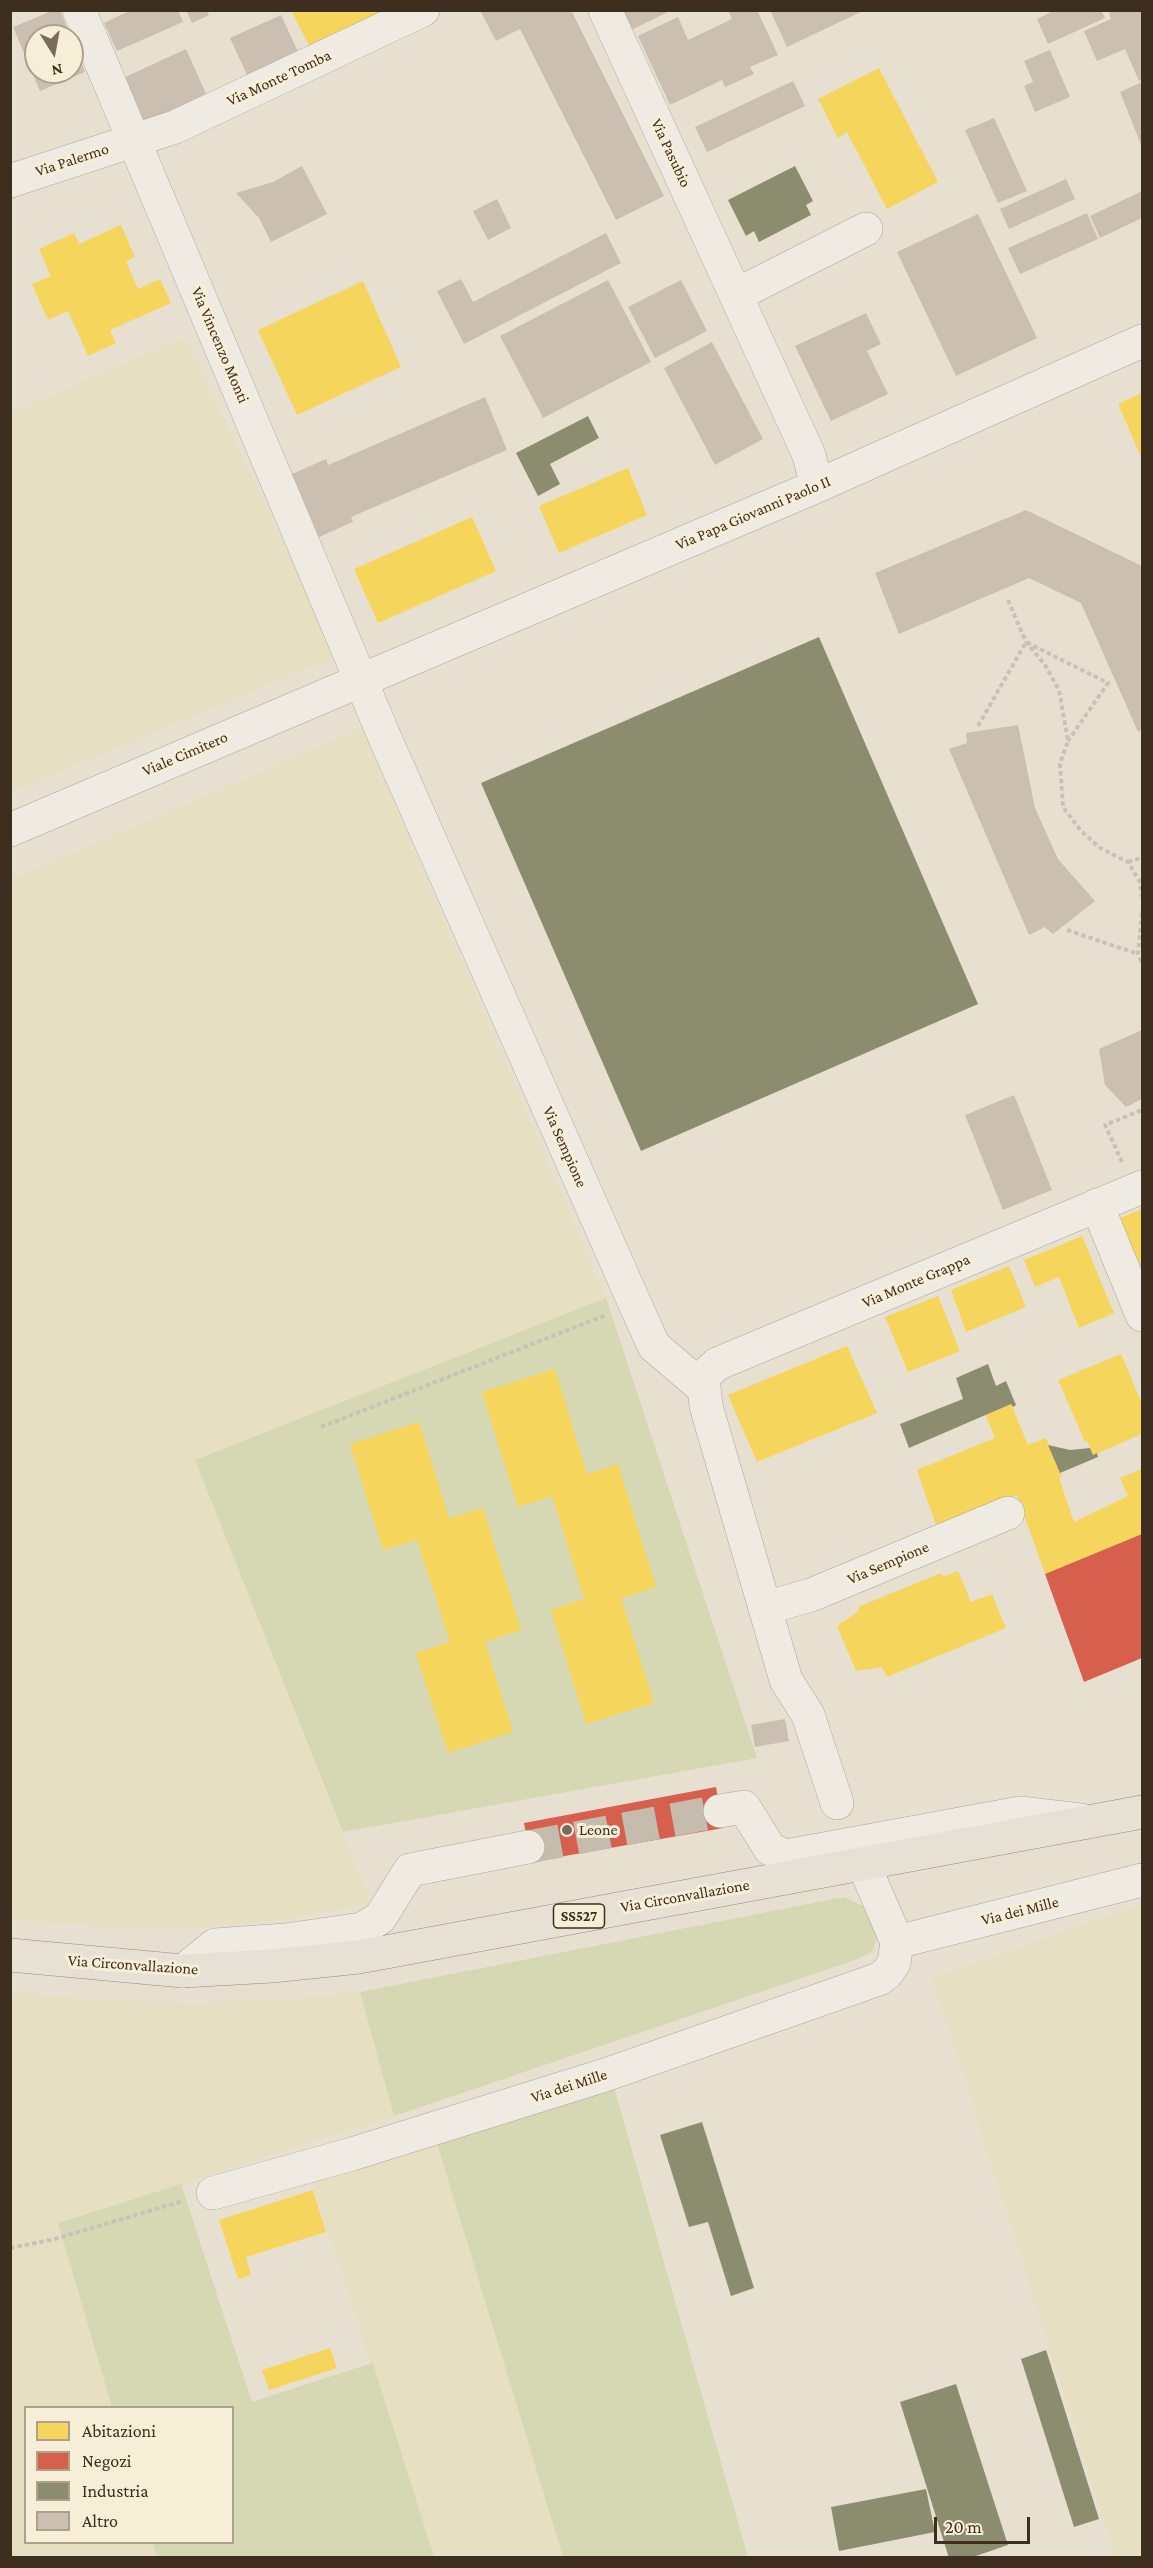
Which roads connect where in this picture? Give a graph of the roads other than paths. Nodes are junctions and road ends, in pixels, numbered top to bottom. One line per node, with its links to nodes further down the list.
1 (79, 10): 4 (street, Via Vincenzo Monti)
2 (423, 10): 4 (street, Via Monte Tomba)
3 (605, 10): 7 (street, Via Pasubio)
4 (134, 141): 5 (street, Via Palermo); 10 (street, Via Vincenzo Monti)
5 (10, 181)
6 (866, 229): 7 (street)
7 (736, 295): 9 (street, Via Pasubio)
8 (1143, 341): 9 (street, Via Papa Giovanni Paolo II)
9 (817, 486): 10 (street, Via Papa Giovanni Paolo II)
10 (360, 679): 11 (street, Viale Cimitero); 15 (street, Via Sempione)
11 (10, 830)
12 (1139, 1188): 13 (street, Via Monte Grappa)
13 (1097, 1205): 14 (street); 15 (street, Via Monte Grappa)
14 (1143, 1315)
15 (702, 1387): 17 (street)
16 (1008, 1513): 17 (street, Via Sempione)
17 (765, 1608): 18 (street)
18 (837, 1803)
19 (720, 1811): 21 (street)
20 (1143, 1812): 21 (main road, Via Circonvallazione / SS527)
21 (1093, 1822): 23 (main road, Via Circonvallazione / SS527)
22 (528, 1847): 27 (street)
23 (863, 1863): 25 (street); 27 (main road, Via Circonvallazione / SS527)
24 (1143, 1880): 25 (street, Via dei Mille)
25 (897, 1942): 28 (street, Via dei Mille)
26 (10, 1955): 27 (main road, Via Circonvallazione / SS527)
27 (183, 1971)
28 (213, 2193)

